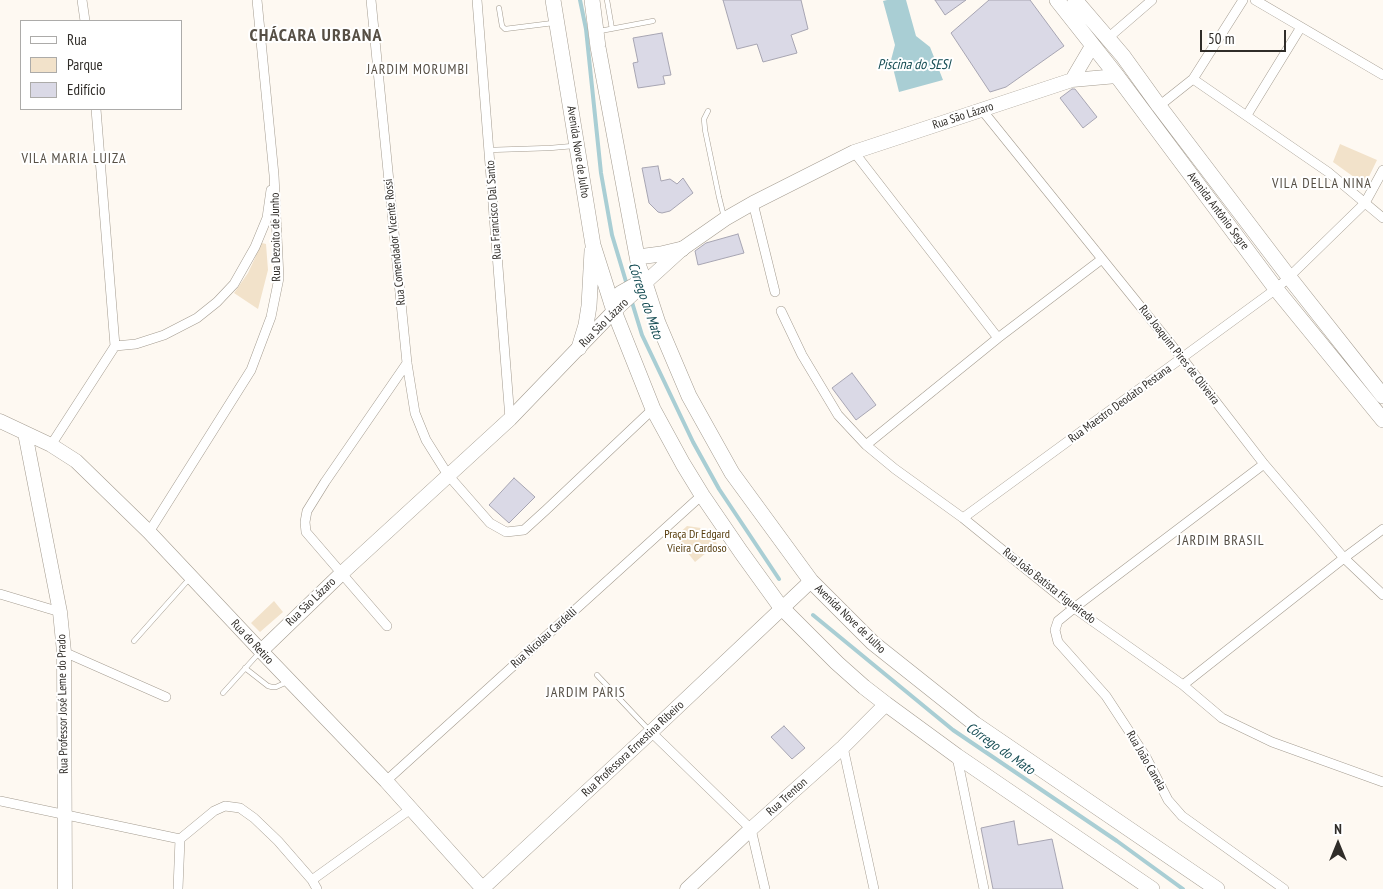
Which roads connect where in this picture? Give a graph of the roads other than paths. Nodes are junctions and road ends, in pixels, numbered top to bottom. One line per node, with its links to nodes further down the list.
1 (82, 0): 14 (street)
2 (257, 0): 36 (street, Rua Dezoito de Junho)
3 (371, 0): 55 (street, Rua Comendador Vicente Rossi)
4 (477, 0): 33 (street, Rua Francisco Dal Santo)
5 (553, 0): 16 (main road, Avenida Nove de Julho)
6 (592, 0): 19 (main road, Avenida Nove de Julho)
7 (607, 0): 18 (lane)
8 (1057, 0): 21 (main road, Avenida Antônio Segre)
9 (1075, 0): 20 (main road, Avenida Antônio Segre)
10 (1152, 0): 20 (street)
11 (1243, 0): 25 (street)
12 (1255, 0): 17 (street)
13 (499, 8): 16 (lane)
14 (85, 20)
15 (653, 21): 18 (lane)
16 (557, 22): 32 (main road, Avenida Nove de Julho)
17 (1301, 27): 23 (street); 31 (street)
18 (612, 29): 19 (lane)
19 (596, 32): 43 (main road, Avenida Nove de Julho)
20 (1108, 38): 22 (main road, Avenida Antônio Segre)
21 (1092, 46): 22 (main road); 24 (main road, Avenida Antônio Segre); 26 (main road)
22 (1123, 56): 27 (main road, Avenida Antônio Segre)
23 (1383, 75)
24 (1117, 76): 26 (main road, Rua São Lázaro); 47 (main road, Avenida Antônio Segre)
25 (1193, 79): 27 (street); 31 (street)
26 (1072, 80): 29 (main road, Rua São Lázaro)
27 (1159, 106): 45 (main road, Avenida Antônio Segre)
28 (96, 110): 52 (street)
29 (982, 110): 34 (main road, Rua São Lázaro); 44 (street, Rua Joaquim Pires de Oliveira)
30 (708, 111): 40 (lane)
31 (1247, 115): 37 (street)
32 (577, 146): 33 (lane); 41 (main road, Avenida Nove de Julho)
33 (489, 150): 58 (street, Rua Francisco Dal Santo)
34 (854, 152): 38 (main road, Rua São Lázaro); 51 (street)
35 (1383, 170): 37 (street, Rua Maestro Deodato Pestana)
36 (274, 175): 52 (street); 69 (street, Rua Dezoito de Junho)
37 (1365, 202): 39 (street); 45 (street, Rua Maestro Deodato Pestana)
38 (753, 203): 40 (main road, Rua São Lázaro); 48 (street)
39 (1383, 218)
40 (725, 219): 42 (main road, Rua São Lázaro)
41 (593, 245): 49 (main road, Avenida Nove de Julho); 53 (main road)
42 (682, 249): 43 (main road); 46 (main road, Rua São Lázaro)
43 (638, 257): 46 (main road, Avenida Nove de Julho)
44 (1102, 259): 51 (street); 54 (street, Rua Joaquim Pires de Oliveira)
45 (1289, 277): 47 (street, Rua Maestro Deodato Pestana); 56 (main road, Avenida Antônio Segre)
46 (640, 285): 49 (main road); 73 (main road, Avenida Nove de Julho)
47 (1276, 289): 54 (street, Rua Maestro Deodato Pestana); 59 (main road, Avenida Antônio Segre)
48 (774, 292)
49 (617, 303): 53 (main road, Rua São Lázaro); 57 (main road, Avenida Nove de Julho)
50 (781, 312): 63 (street, Rua João Batista Figueiredo)
51 (998, 338): 63 (street)
52 (115, 346): 62 (street)
53 (579, 348): 58 (main road, Rua São Lázaro)
54 (1182, 358): 64 (street, Rua Joaquim Pires de Oliveira); 67 (street, Rua Maestro Deodato Pestana)
55 (407, 363): 65 (street, Rua Comendador Vicente Rossi); 71 (street)
56 (1382, 390)
57 (653, 409): 65 (street, Rua Comendador Vicente Rossi); 66 (main road, Avenida Nove de Julho)
58 (510, 419): 65 (main road, Rua São Lázaro)
59 (1383, 420)
60 (0, 421): 61 (main road, Rua do Retiro)
61 (25, 433): 62 (main road, Rua do Retiro); 78 (main road, Rua Professor José Leme do Prado)
62 (51, 445): 69 (main road, Rua do Retiro)
63 (866, 445): 67 (street, Rua João Batista Figueiredo)
64 (1264, 464): 70 (street, Rua Joaquim Pires de Oliveira); 77 (street)
65 (448, 475): 71 (main road, Rua São Lázaro)
66 (702, 495): 76 (main road, Avenida Nove de Julho); 93 (street, Rua Nicolau Cardelli)
67 (963, 518): 77 (street, Rua João Batista Figueiredo)
68 (1383, 529): 70 (street)
69 (149, 532): 72 (main road, Rua do Retiro)
70 (1344, 558): 75 (street, Rua Joaquim Pires de Oliveira); 86 (street)
71 (342, 573): 79 (street); 81 (main road, Rua São Lázaro)
72 (191, 577): 80 (lane); 81 (main road, Rua do Retiro)
73 (807, 586): 76 (main road, Rua Professora Ernestina Ribeiro); 110 (main road, Avenida Nove de Julho)
74 (0, 594): 78 (street)
75 (1383, 595)
76 (785, 606): 89 (main road, Avenida Nove de Julho); 90 (main road, Rua Professora Ernestina Ribeiro)
77 (1074, 608): 86 (street, Rua João Batista Figueiredo); 111 (street, Rua João Canela)
78 (60, 612): 82 (main road, Rua Professor José Leme do Prado)
79 (387, 626)
80 (134, 641)
81 (261, 651): 83 (lane); 85 (main road, Rua do Retiro)
82 (64, 652): 88 (street); 97 (main road, Rua Professor José Leme do Prado)
83 (245, 668): 85 (lane); 87 (lane)
84 (597, 675): 90 (lane)
85 (290, 681): 93 (main road, Rua do Retiro)
86 (1184, 685): 94 (street, Rua João Batista Figueiredo)
87 (223, 693)
88 (166, 697)
89 (886, 704): 91 (main road, Rua Trenton); 92 (main road, Avenida Nove de Julho)
90 (651, 732): 98 (street); 104 (main road, Rua Professora Ernestina Ribeiro)
91 (843, 746): 98 (main road, Rua Trenton); 107 (street)
92 (957, 756): 108 (street); 109 (main road, Avenida Nove de Julho)
93 (386, 781): 96 (main road, Rua do Retiro)
94 (1383, 782)
95 (0, 801): 97 (street)
96 (412, 808): 100 (street); 104 (main road, Rua do Retiro)
97 (65, 814): 99 (street); 101 (main road, Rua Professor José Leme do Prado)
98 (751, 829): 105 (main road, Rua Trenton); 106 (street)
99 (180, 839): 100 (street); 102 (street)
100 (312, 880): 103 (street)
101 (65, 889)
102 (178, 889)
103 (317, 889)
104 (483, 889)
105 (687, 889)
106 (765, 889)
107 (874, 889)
108 (984, 889)
109 (1152, 889)
110 (1218, 889)
111 (1284, 889)

